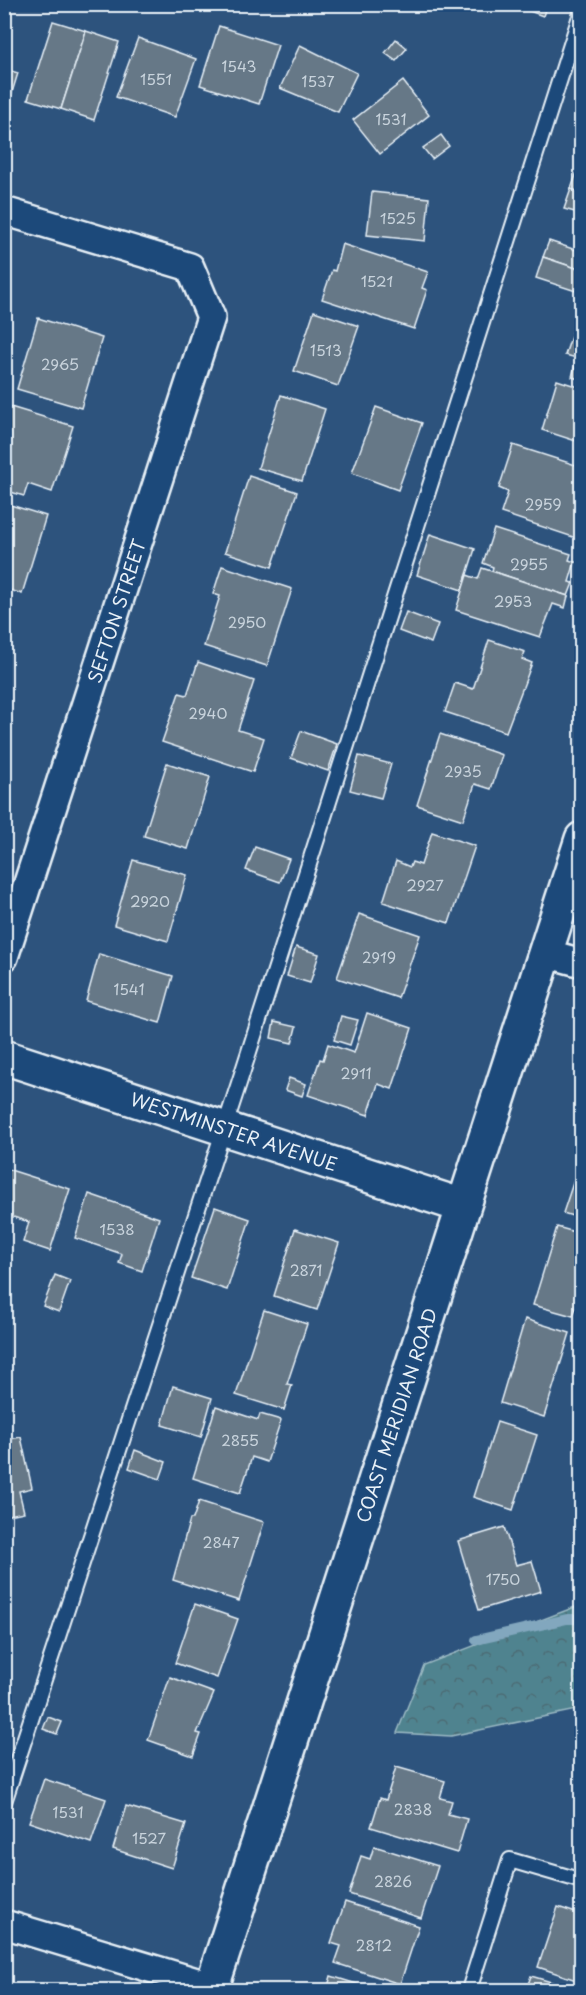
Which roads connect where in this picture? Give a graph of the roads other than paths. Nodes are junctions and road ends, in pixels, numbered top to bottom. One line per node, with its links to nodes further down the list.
1 (582, 10): 8 (lane)
2 (4, 211): 5 (street, SEFTON STREET)
3 (582, 839): 4 (main road, COAST MERIDIAN ROAD)
4 (545, 953): 6 (street); 9 (main road, COAST MERIDIAN ROAD)
5 (4, 957)
6 (582, 963)
7 (4, 1057): 8 (main road, WESTMINSTER AVENUE)
8 (223, 1129): 9 (main road, WESTMINSTER AVENUE); 10 (lane)
9 (463, 1206): 13 (main road, COAST MERIDIAN ROAD)
10 (4, 1802)
11 (582, 1881): 14 (lane)
12 (4, 1924): 13 (street)
13 (212, 1989)
14 (469, 1990)

